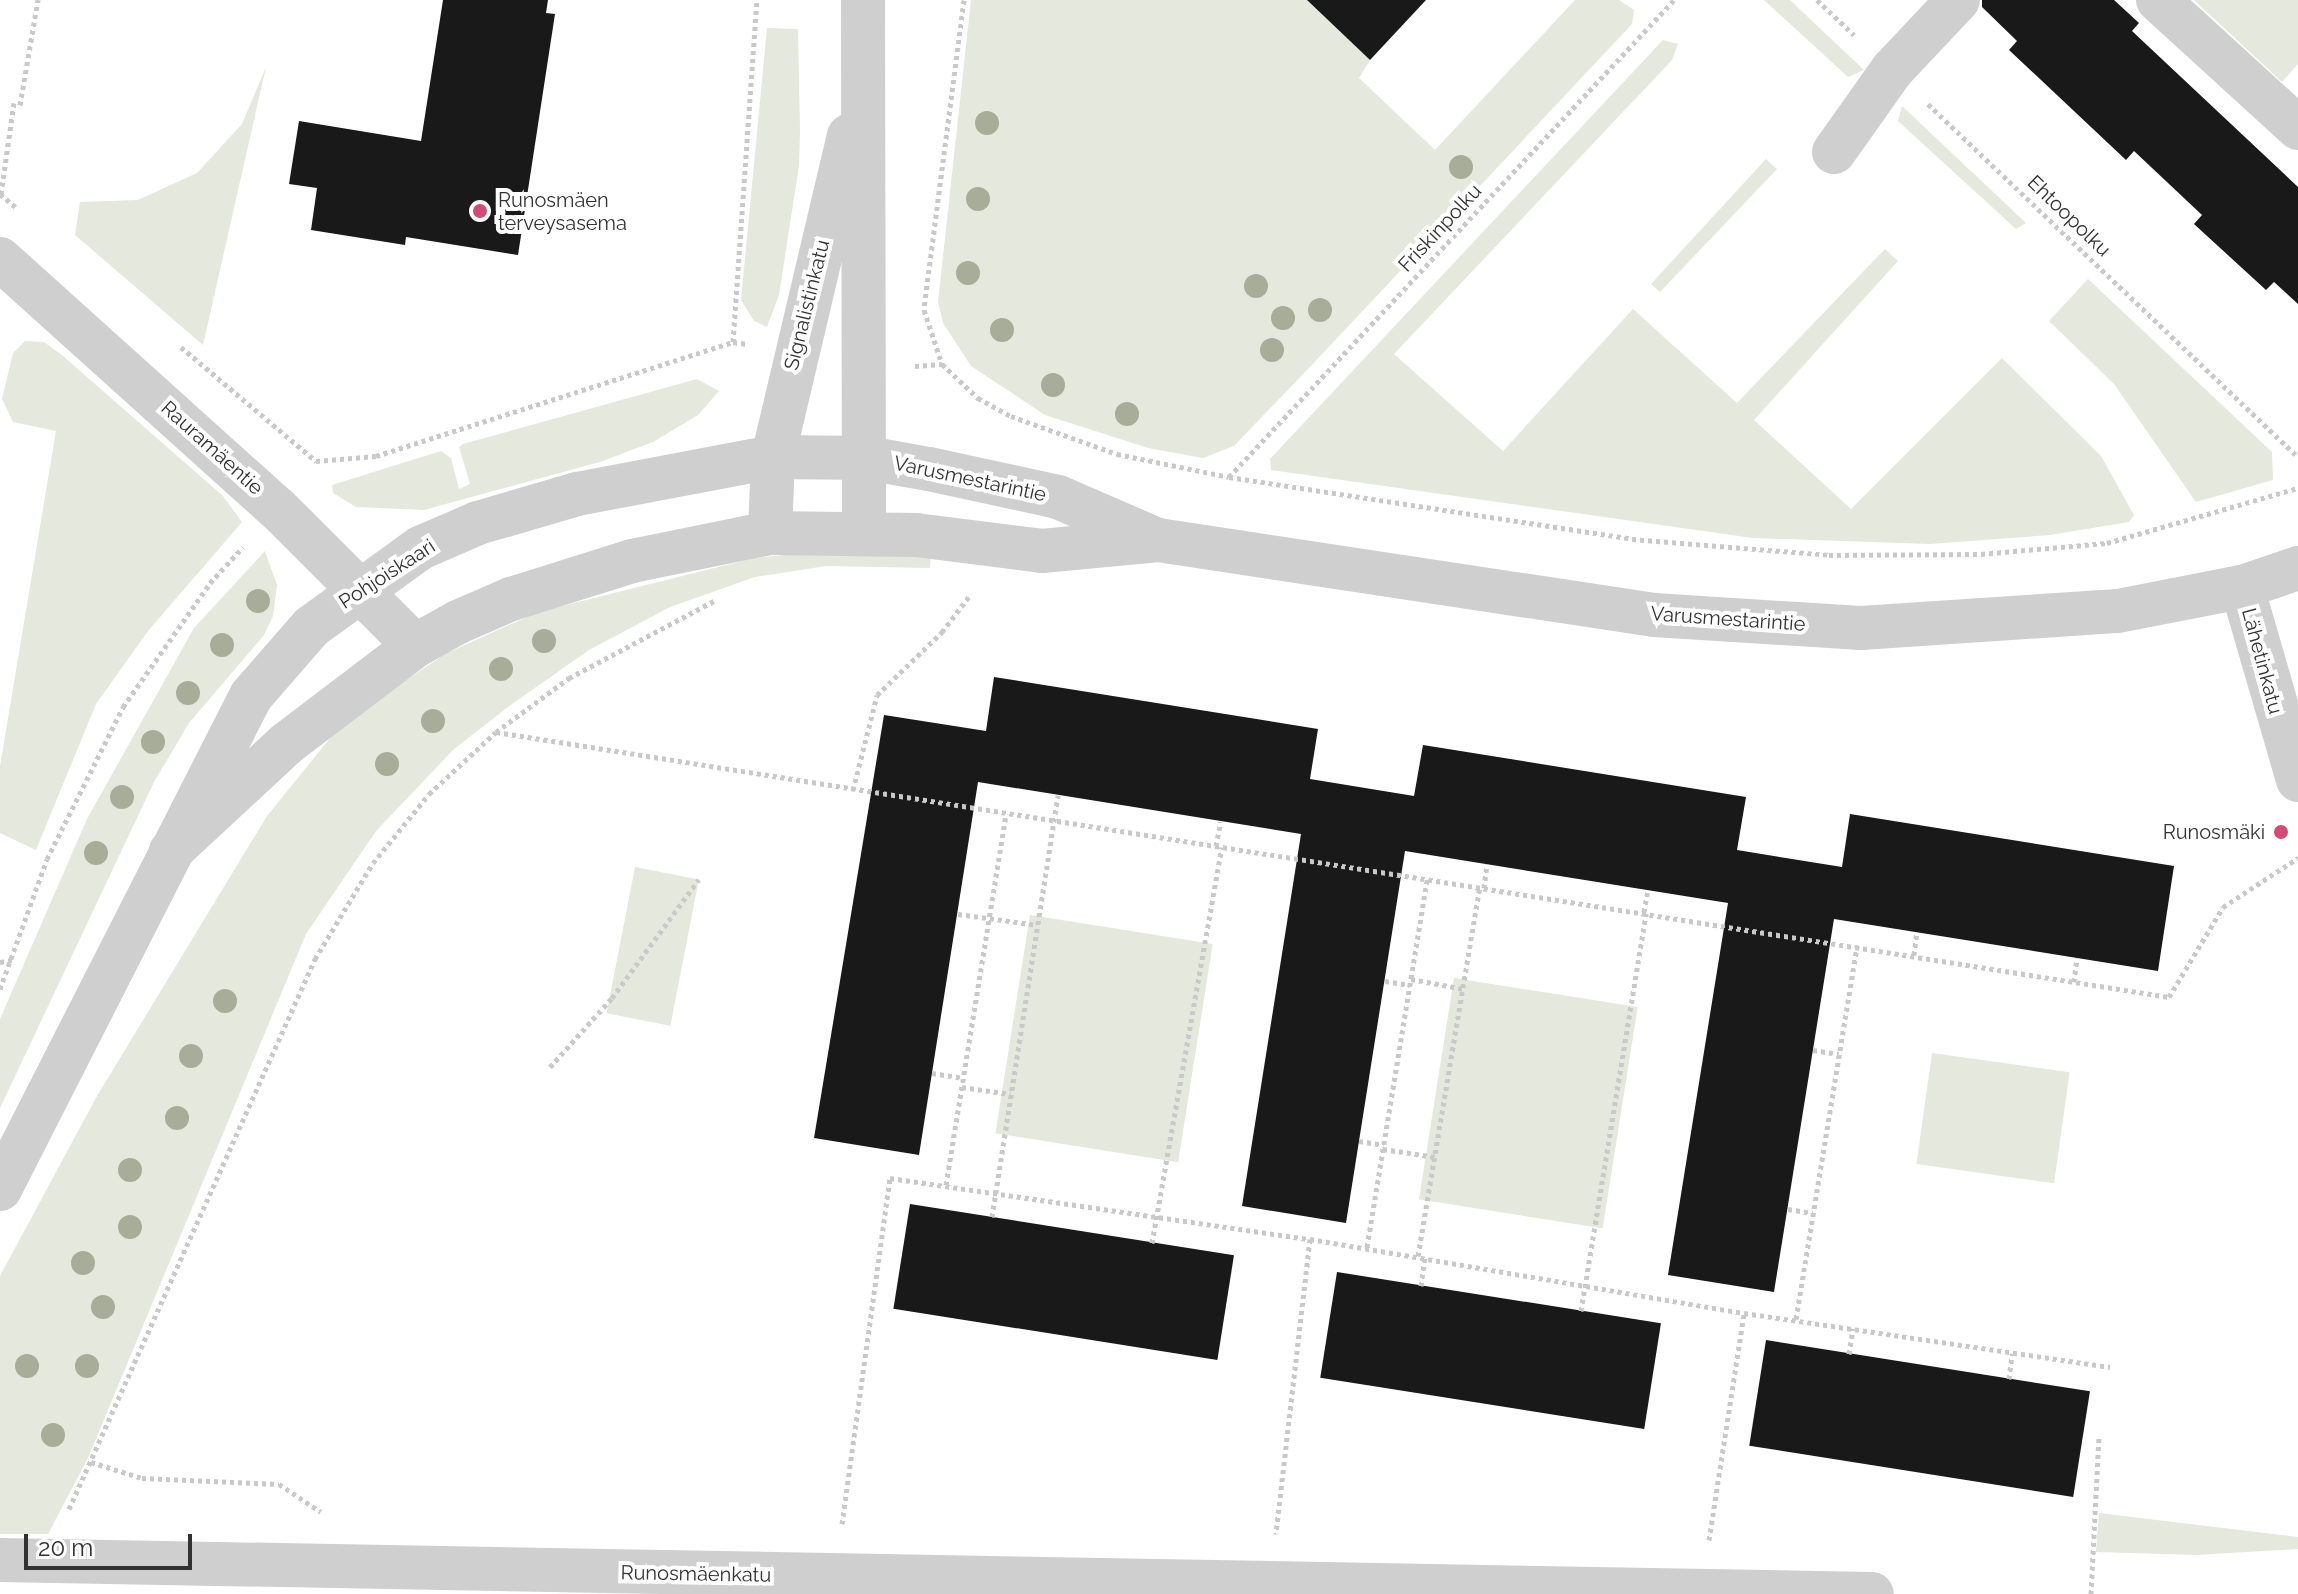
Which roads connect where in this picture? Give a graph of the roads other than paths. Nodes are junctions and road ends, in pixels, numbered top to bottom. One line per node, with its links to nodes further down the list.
1 (863, 0): 4 (street, Signalistinkatu)
2 (1958, 0): 6 (street)
3 (2158, 0): 5 (street)
4 (863, 80): 8 (street, Signalistinkatu); 9 (street, Signalistinkatu)
5 (2298, 128)
6 (1834, 152)
7 (0, 259): 15 (street, Rauramäentie)
8 (773, 457): 9 (street, Varusmestarintie); 11 (street, Signalistinkatu); 15 (street, Pohjoiskaari)
9 (867, 458): 10 (street, Signalistinkatu); 12 (street, Varusmestarintie)
10 (864, 532): 11 (street, Varusmestarintie); 12 (street, Varusmestarintie)
11 (770, 533): 16 (street, Pohjoiskaari)
12 (1158, 540): 14 (street, Varusmestarintie)
13 (2298, 568): 14 (street, Varusmestarintie)
14 (2242, 587): 17 (street, Lähetinkatu)
15 (358, 588): 16 (street, Rauramäentie); 18 (street, Pohjoiskaari)
16 (415, 646): 18 (street, Pohjoiskaari)
17 (2298, 780)
18 (171, 851): 19 (street, Pohjoiskaari)
19 (0, 1189)
20 (0, 1560): 21 (street, Runosmäenkatu)
21 (1872, 1594)

